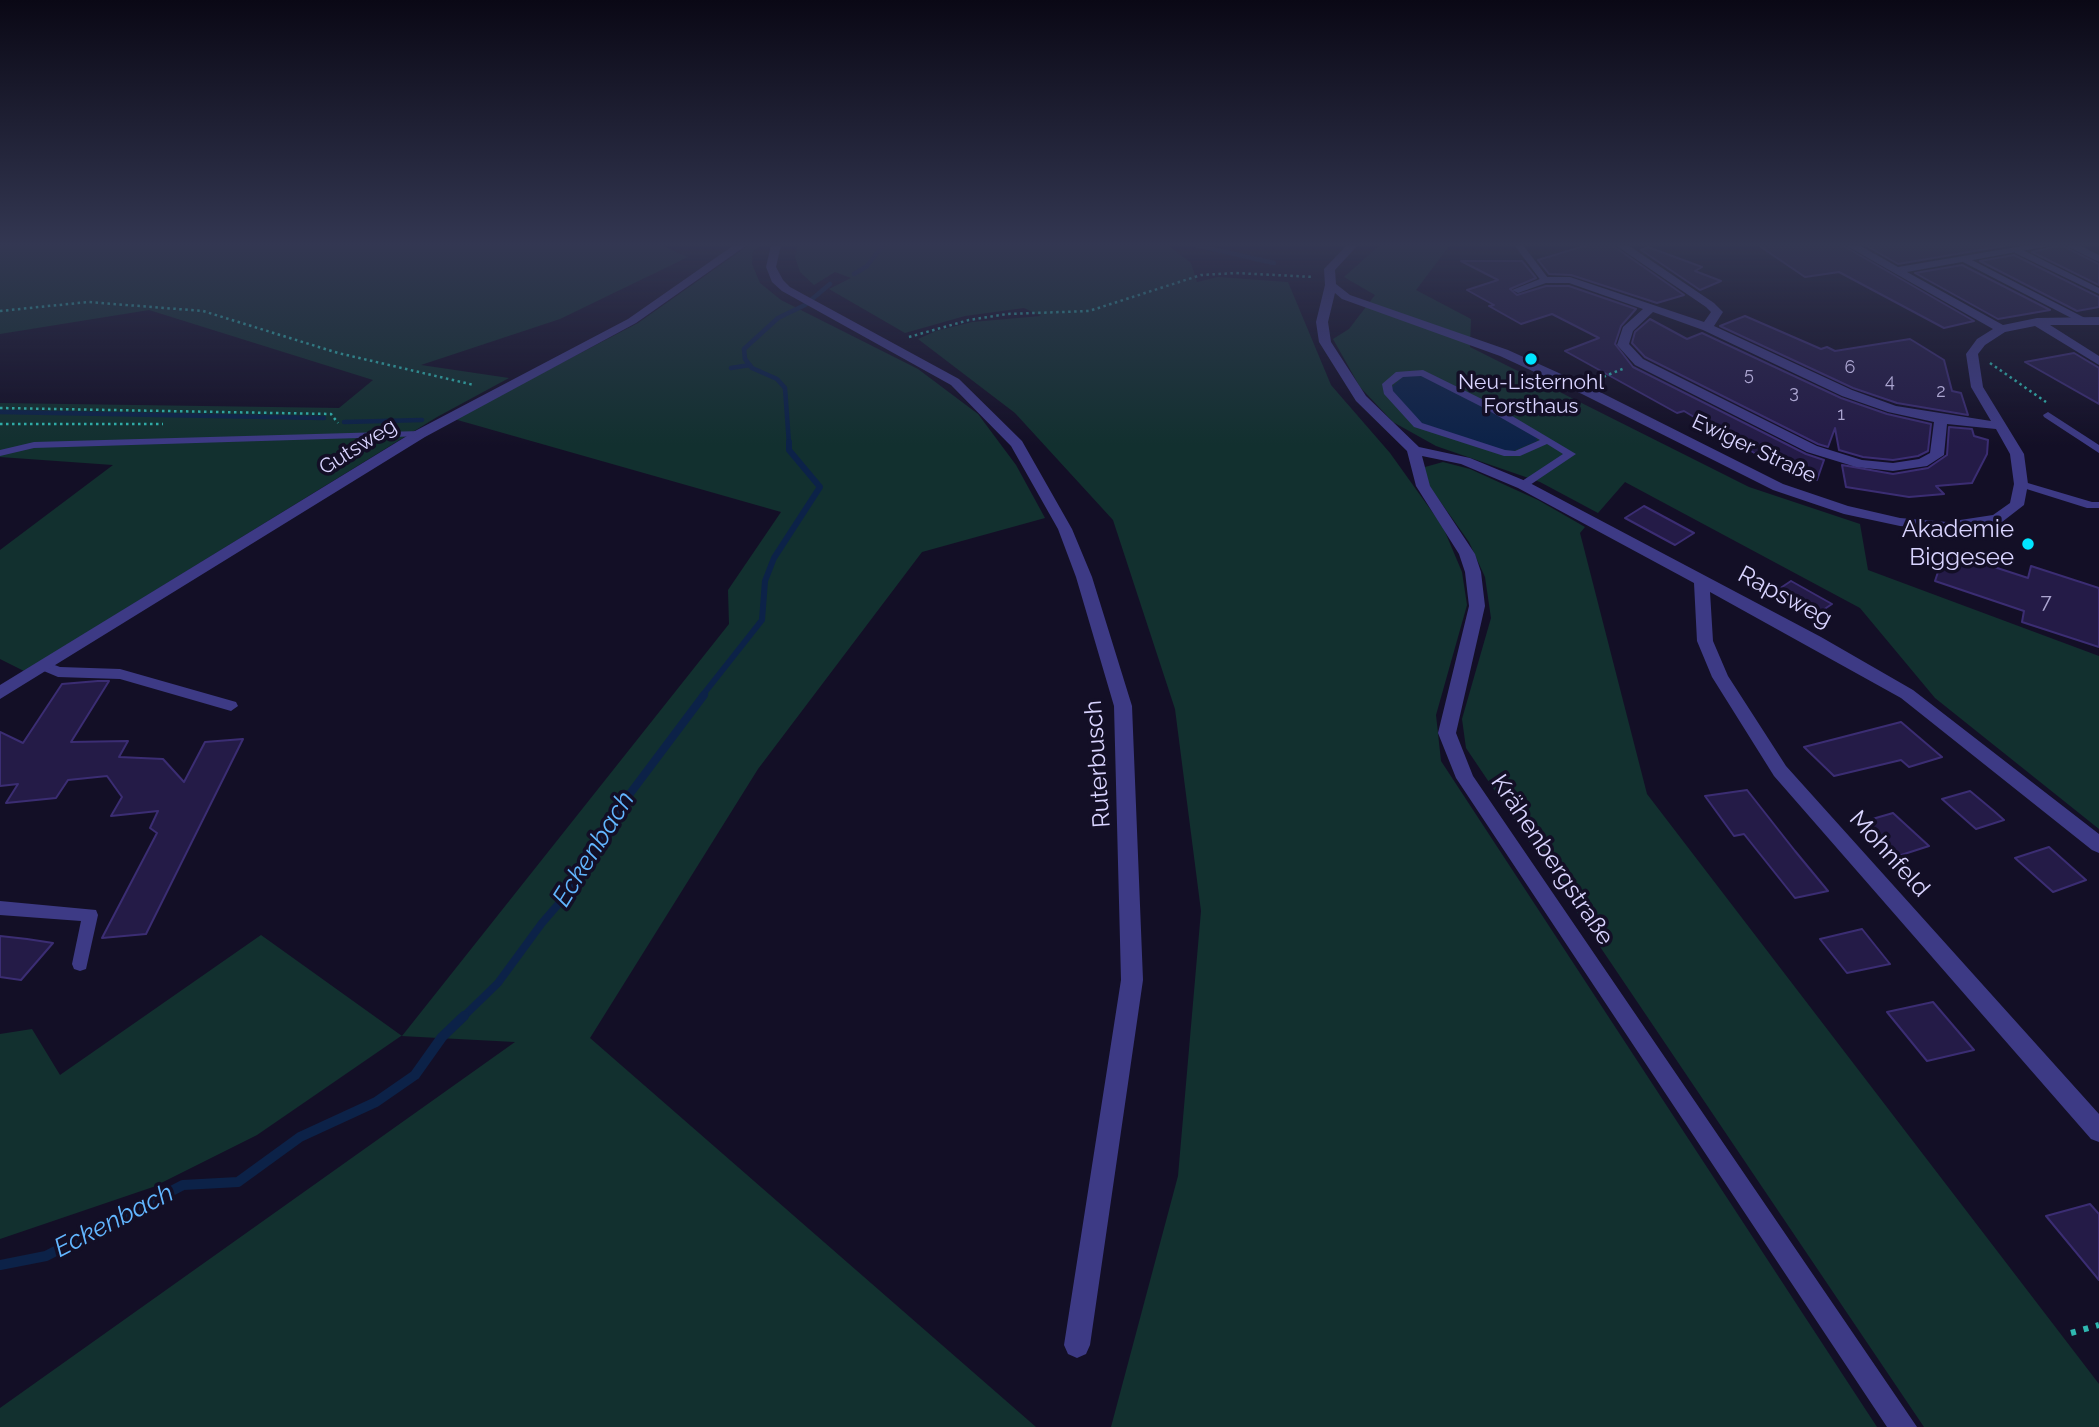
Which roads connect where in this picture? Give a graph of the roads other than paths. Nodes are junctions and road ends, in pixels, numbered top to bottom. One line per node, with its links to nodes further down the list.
1 (646, 312): 19 (street, Gutsweg)
2 (828, 312): 35 (street, Ruterbusch)
3 (1325, 312): 21 (street)
4 (1387, 312): 24 (street, Ewiger Straße)
5 (1648, 312): 17 (street)
6 (1655, 312): 13 (street)
7 (1717, 312): 13 (street)
8 (1969, 312): 14 (street)
9 (2066, 312): 10 (lane)
10 (2082, 320): 11 (street); 12 (street)
11 (2099, 321)
12 (2037, 322): 14 (street); 15 (street)
13 (1707, 327): 17 (street)
14 (2001, 329): 18 (street)
15 (2099, 361)
16 (2052, 411): 22 (lane)
17 (1941, 419): 18 (street)
18 (2002, 426): 24 (street)
19 (420, 433): 23 (lane); 28 (street, Gutsweg)
20 (1548, 440): 20 (lane); 25 (lane)
21 (1414, 450): 25 (street, Rapsweg); 36 (street, Krähenbergstraße)
22 (2099, 450)
23 (0, 453)
24 (2021, 484): 26 (lane)
25 (1523, 485): 27 (street, Rapsweg)
26 (2099, 505)
27 (1702, 580): 31 (street, Rapsweg); 34 (street, Mohnfeld)
28 (44, 666): 29 (street, Gutsweg); 30 (lane)
29 (0, 693)
30 (231, 706)
31 (2099, 845)
32 (0, 908): 33 (lane)
33 (80, 964)
34 (2099, 1131)
35 (1077, 1345)
36 (1903, 1427)

